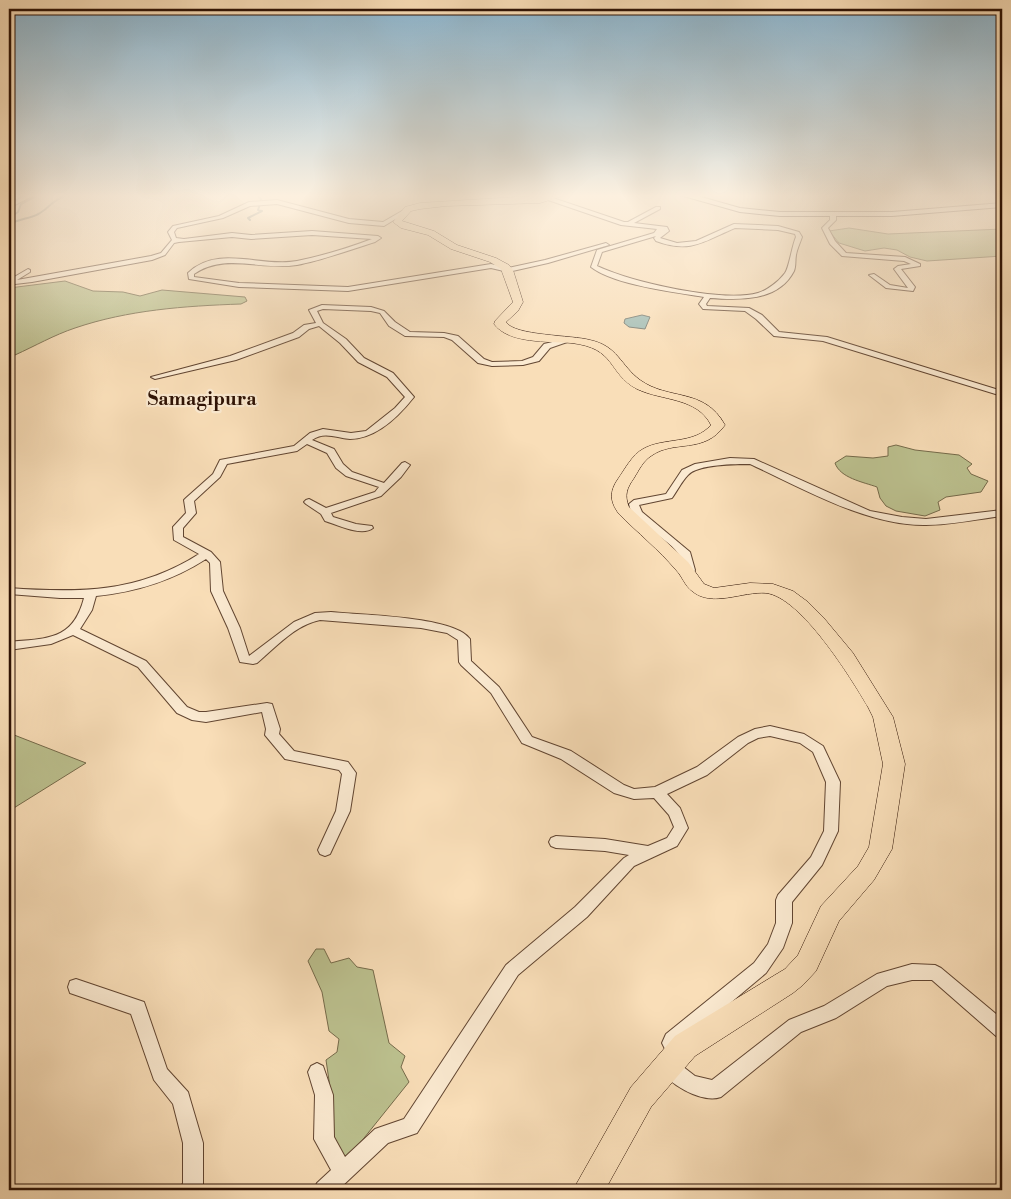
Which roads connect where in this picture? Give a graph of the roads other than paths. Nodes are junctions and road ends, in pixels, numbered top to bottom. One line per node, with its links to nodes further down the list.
1 (165, 251): 9 (street)
2 (338, 251): 8 (street)
3 (466, 251): 8 (main road)
4 (584, 251): 8 (street)
5 (599, 251): 11 (street)
6 (794, 251): 11 (street)
7 (840, 251): 10 (street)
8 (508, 270): 13 (main road)
9 (28, 271)
10 (872, 275)
11 (708, 296): 15 (street)
12 (320, 324): 13 (street); 14 (street); 16 (street)
13 (569, 340): 24 (main road)
14 (155, 377)
15 (1002, 394)
16 (307, 441): 18 (street); 23 (street)
17 (405, 465): 18 (street)
18 (385, 486): 20 (street)
19 (309, 502): 20 (street)
20 (325, 512): 22 (street)
21 (1002, 513): 24 (street)
22 (368, 528)
23 (207, 554): 26 (street); 29 (street)
24 (688, 576): 35 (main road)
25 (9, 591): 26 (street)
26 (91, 593): 27 (street)
27 (74, 631): 28 (street); 31 (street)
28 (9, 646)
29 (657, 792): 32 (street); 35 (street)
30 (556, 842): 32 (street)
31 (325, 850)
32 (646, 852): 37 (street)
33 (76, 987): 38 (street)
34 (1002, 1030): 35 (street)
35 (667, 1066): 40 (main road)
36 (317, 1072): 37 (street)
37 (344, 1172): 39 (street)
38 (190, 1190)
39 (324, 1190)
40 (588, 1190)

